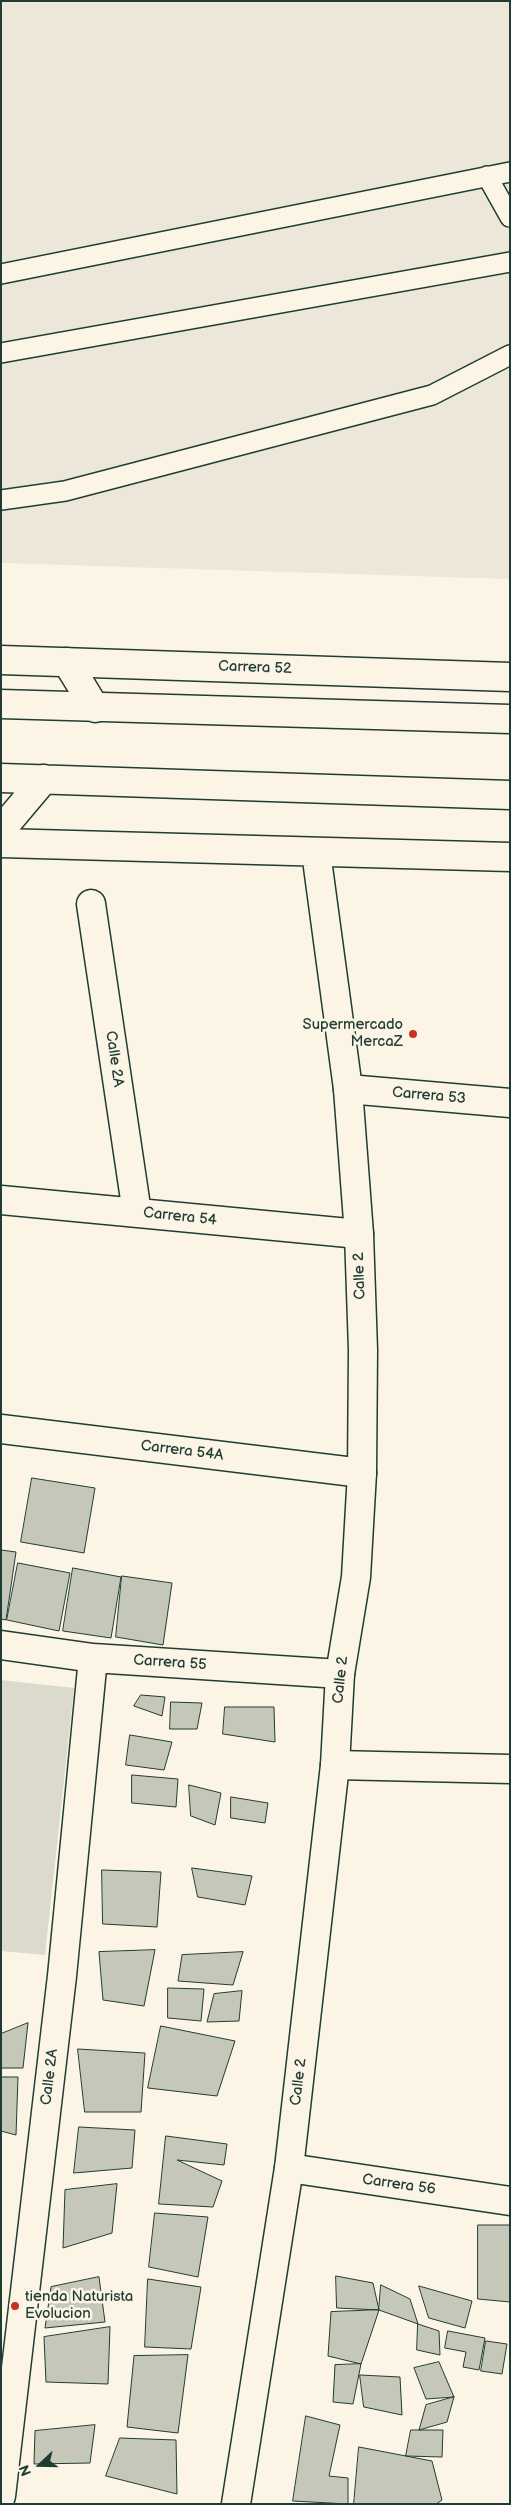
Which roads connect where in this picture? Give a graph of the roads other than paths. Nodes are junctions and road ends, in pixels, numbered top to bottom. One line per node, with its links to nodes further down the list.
1 (510, 172): 2 (lane)
2 (487, 176): 3 (lane); 5 (lane)
3 (510, 217)
4 (510, 262): 6 (lane)
5 (1, 274)
6 (1, 353)
7 (510, 355): 8 (lane)
8 (1, 500)
9 (1, 660): 10 (street, Carrera 52)
10 (67, 662): 11 (street, Carrera 52); 13 (street)
11 (510, 677)
12 (1, 704): 13 (street)
13 (95, 708): 14 (street)
14 (510, 719)
15 (1, 778): 16 (street)
16 (44, 779): 17 (street); 18 (street)
17 (510, 795)
18 (1, 830)
19 (1, 843): 20 (street)
20 (318, 852): 21 (street); 23 (street, Calle 2)
21 (510, 856)
22 (91, 904): 26 (street, Calle 2A)
23 (348, 1089): 24 (street, Carrera 53); 27 (street, Calle 2)
24 (510, 1103)
25 (1, 1200): 26 (street, Carrera 54)
26 (137, 1213): 27 (street, Carrera 54)
27 (359, 1234): 29 (street, Calle 2)
28 (1, 1429): 29 (street, Carrera 54A)
29 (362, 1473): 32 (street, Calle 2)
30 (1, 1645): 31 (street, Carrera 55)
31 (93, 1658): 32 (street, Carrera 55); 37 (street, Calle 2A)
32 (340, 1674): 33 (street, Calle 2)
33 (335, 1765): 34 (street); 35 (street, Calle 2)
34 (510, 1769)
35 (289, 2168): 36 (street, Carrera 56); 38 (street, Calle 2)
36 (510, 2201)
37 (1, 2496)
38 (236, 2504)

